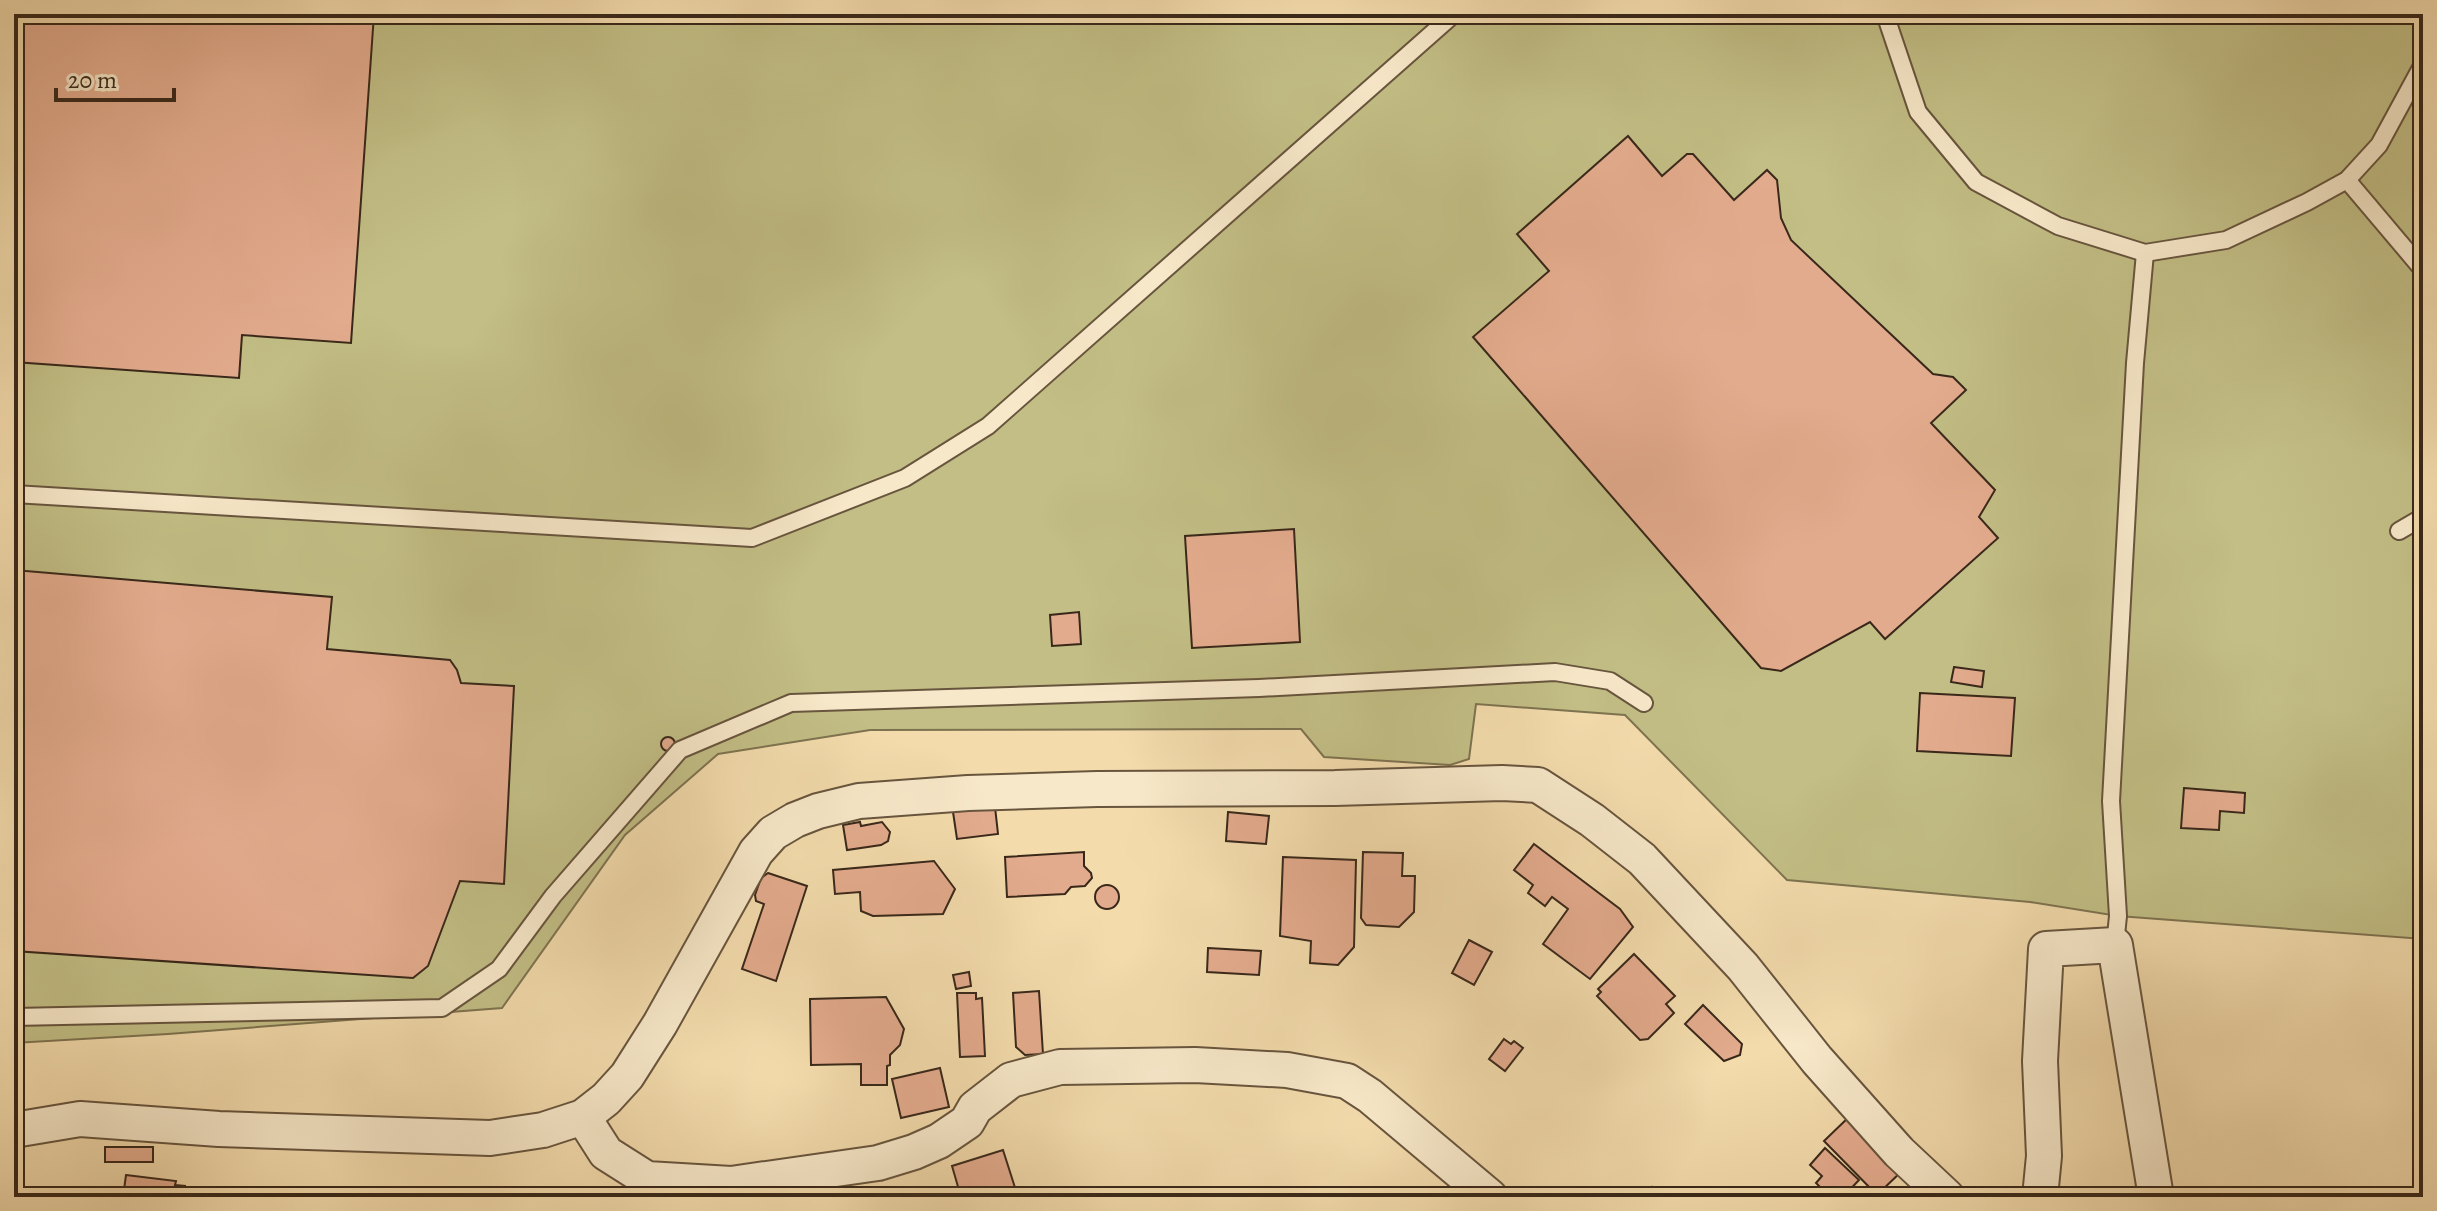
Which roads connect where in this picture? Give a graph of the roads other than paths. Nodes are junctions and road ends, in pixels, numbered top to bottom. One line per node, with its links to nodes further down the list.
1 (1454, 14): 3 (lane)
2 (1888, 14): 6 (lane)
3 (1439, 21): 8 (lane)
4 (2423, 64): 5 (lane)
5 (2347, 180): 6 (lane); 7 (lane)
6 (2145, 253): 12 (lane)
7 (2423, 270)
8 (14, 494)
9 (2423, 517): 10 (lane)
10 (2399, 531)
11 (1644, 703): 13 (lane)
12 (2115, 945): 18 (street); 19 (street)
13 (14, 1017)
14 (583, 1117): 15 (street); 16 (street); 17 (street)
15 (14, 1130)
16 (1490, 1197)
17 (1947, 1197)
18 (2040, 1197)
19 (2156, 1197)

